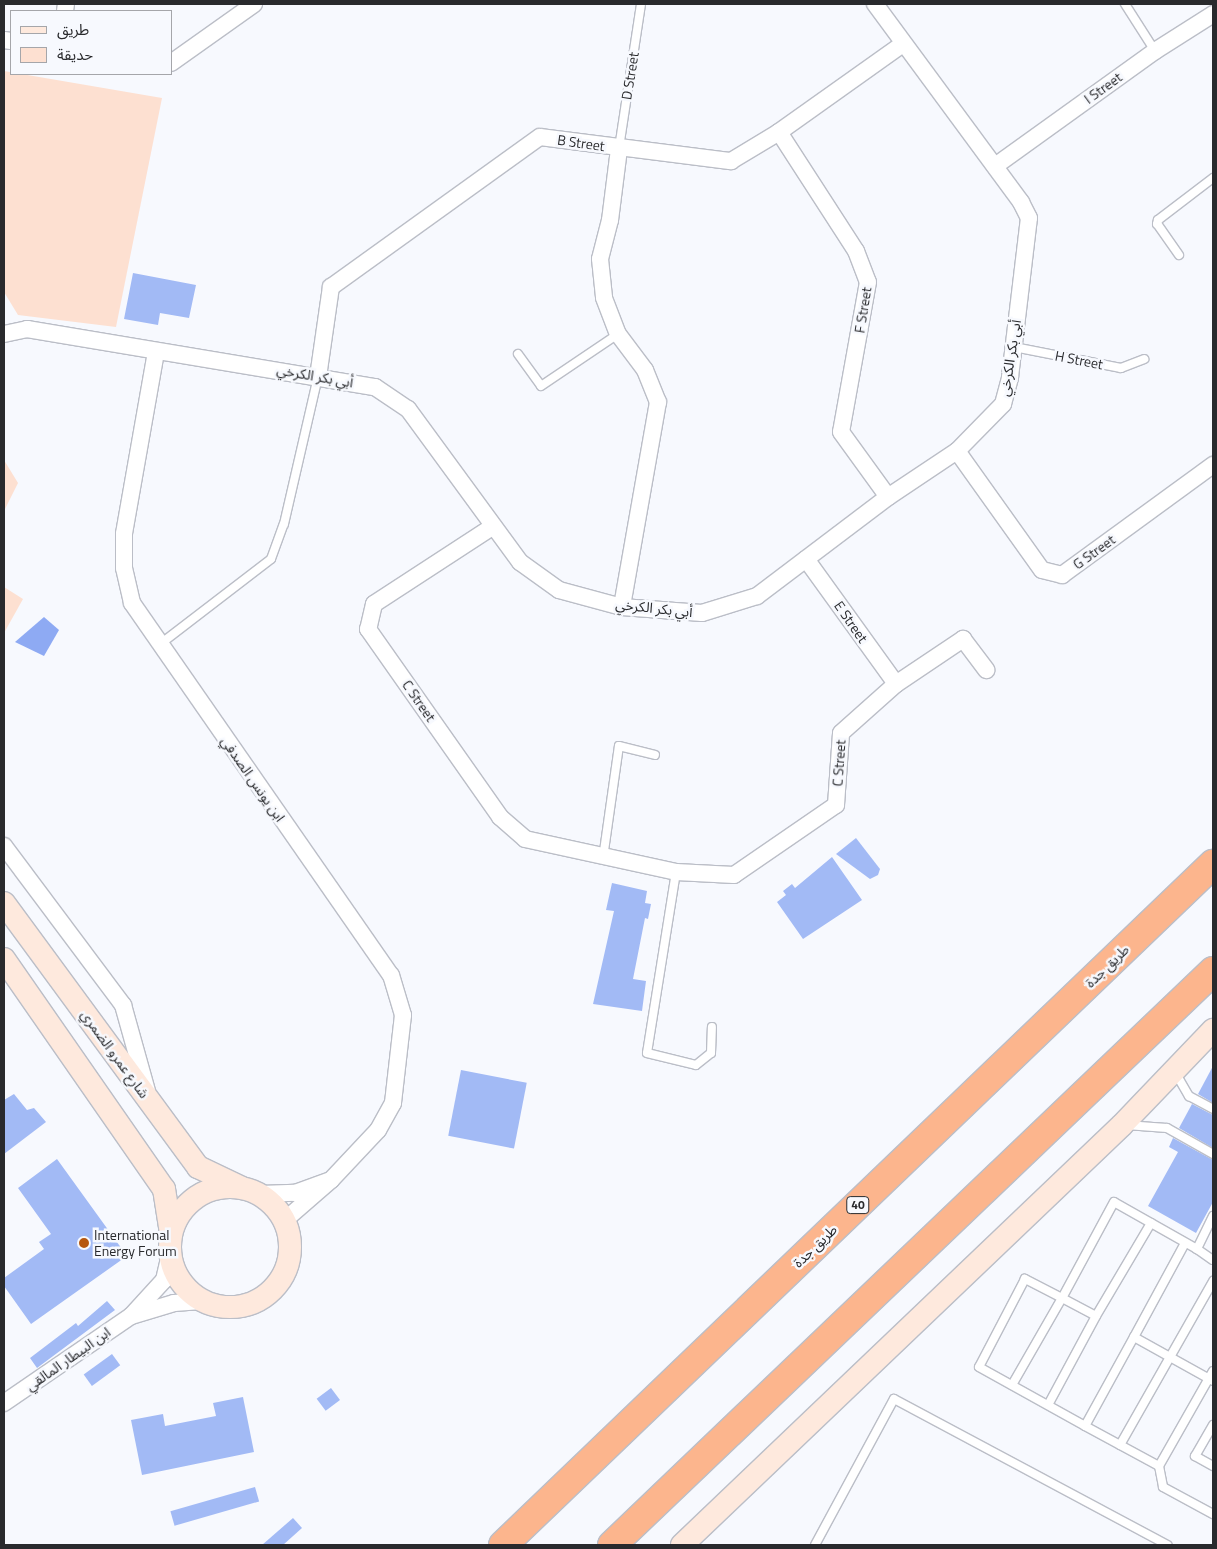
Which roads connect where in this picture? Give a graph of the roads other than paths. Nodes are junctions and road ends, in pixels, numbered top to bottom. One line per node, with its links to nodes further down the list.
1 (254, 4): 8 (street)
2 (641, 4): 10 (lane, D Street)
3 (875, 4): 6 (street, أبي بكر الكرخي)
4 (1125, 4): 7 (lane)
5 (1213, 14): 7 (street, I Street)
6 (903, 44): 9 (street, B Street); 11 (street, أبي بكر الكرخي)
7 (1155, 51): 11 (street, I Street)
8 (172, 62)
9 (779, 132): 10 (street, B Street); 23 (street, F Street)
10 (619, 149): 15 (street); 20 (street, B Street)
11 (995, 166): 16 (street, أبي بكر الكرخي)
12 (1213, 178): 13 (lane)
13 (1179, 255)
14 (4, 334): 17 (street, أبي بكر الكرخي)
15 (618, 334): 18 (lane); 26 (street)
16 (1014, 347): 19 (lane, H Street); 21 (street, أبي بكر الكرخي)
17 (156, 352): 20 (street, أبي بكر الكرخي); 27 (street, ابن يونس الصدفي)
18 (518, 354)
19 (1144, 359)
20 (318, 377): 24 (street, أبي بكر الكرخي); 27 (lane)
21 (957, 451): 22 (street, G Street); 23 (street, أبي بكر الكرخي)
22 (1213, 465)
23 (888, 497): 25 (street, أبي بكر الكرخي)
24 (492, 527): 26 (street, أبي بكر الكرخي); 32 (street, C Street)
25 (806, 559): 26 (street, أبي بكر الكرخي); 29 (street, E Street)
26 (622, 607)
27 (159, 645): 45 (street, ابن يونس الصدفي)
28 (986, 670): 29 (street, C Street)
29 (896, 684): 34 (street, C Street)
30 (655, 755): 32 (lane)
31 (4, 846): 41 (street)
32 (603, 858): 34 (street, C Street)
33 (1213, 864): 71 (highway, طريق جدة / 40)
34 (676, 872): 38 (lane)
35 (4, 903): 41 (street, شارع عمرو الضمري)
36 (4, 959): 50 (street)
37 (1213, 971): 72 (highway)
38 (712, 1026)
39 (1213, 1030): 40 (street)
40 (1174, 1070): 42 (lane); 43 (street)
41 (149, 1100): 46 (street, شارع عمرو الضمري)
42 (1213, 1109)
43 (1122, 1125): 44 (lane); 73 (street)
44 (1213, 1154)
45 (331, 1180): 46 (street); 48 (street, ابن يونس الصدفي)
46 (250, 1191): 48 (street); 50 (street)
47 (1213, 1216): 52 (lane)
48 (285, 1220): 56 (street)
49 (1151, 1223): 51 (lane); 55 (lane); 58 (lane)
50 (171, 1243): 56 (street); 57 (street)
51 (1186, 1243): 52 (lane); 59 (lane)
52 (1197, 1249): 53 (lane)
53 (1213, 1260)
54 (1213, 1281): 60 (lane)
55 (1062, 1298): 58 (lane); 62 (lane); 62 (lane)
56 (202, 1301): 57 (street)
57 (131, 1316): 63 (street, ابن البيطار المالقي)
58 (1096, 1316): 64 (lane)
59 (1134, 1337): 60 (lane); 66 (lane)
60 (1171, 1357): 61 (lane); 67 (lane)
61 (1212, 1377): 68 (lane)
62 (1012, 1385): 64 (lane)
63 (4, 1403)
64 (1048, 1405): 66 (lane)
65 (1213, 1425): 69 (lane)
66 (1085, 1426): 67 (lane)
67 (1120, 1445): 68 (lane)
68 (1160, 1466): 70 (lane)
69 (1213, 1466)
70 (1213, 1514)
71 (503, 1545)
72 (612, 1545)
73 (682, 1545)
74 (815, 1545): 75 (lane)
75 (1167, 1545)

